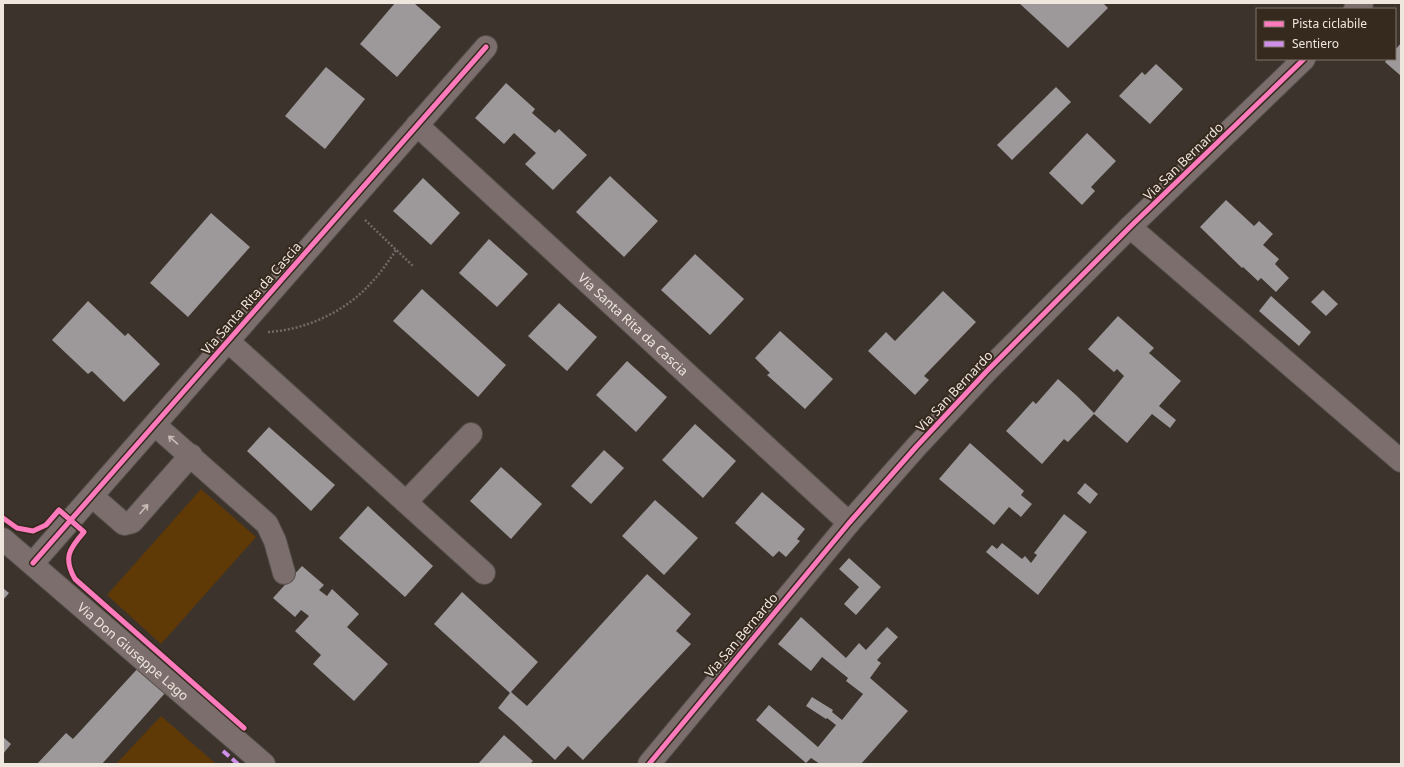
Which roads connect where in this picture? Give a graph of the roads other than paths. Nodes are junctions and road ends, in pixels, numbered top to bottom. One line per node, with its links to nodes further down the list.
1 (486, 47): 3 (street, Via Santa Rita da Cascia)
2 (1303, 60): 4 (street, Via San Bernardo)
3 (417, 125): 5 (street, Via Santa Rita da Cascia); 12 (street, Via Santa Rita da Cascia)
4 (1130, 227): 9 (street); 12 (street, Via San Bernardo)
5 (228, 341): 6 (street, Via Santa Rita da Cascia); 11 (street, Via Santa Rita da Cascia)
6 (155, 424): 8 (street, one-way to 6); 10 (street, Via Santa Rita da Cascia)
7 (471, 434): 11 (street)
8 (191, 455): 10 (street, one-way to 8); 15 (street)
9 (1401, 461)
10 (92, 497): 14 (street, Via Santa Rita da Cascia)
11 (406, 502): 16 (street, Via Santa Rita da Cascia)
12 (849, 523): 18 (street, Via San Bernardo)
13 (3, 539): 14 (street, Via Don Giuseppe Lago)
14 (33, 564): 17 (street, Via Don Giuseppe Lago)
15 (284, 573)
16 (484, 573)
17 (264, 764)
18 (649, 764)

